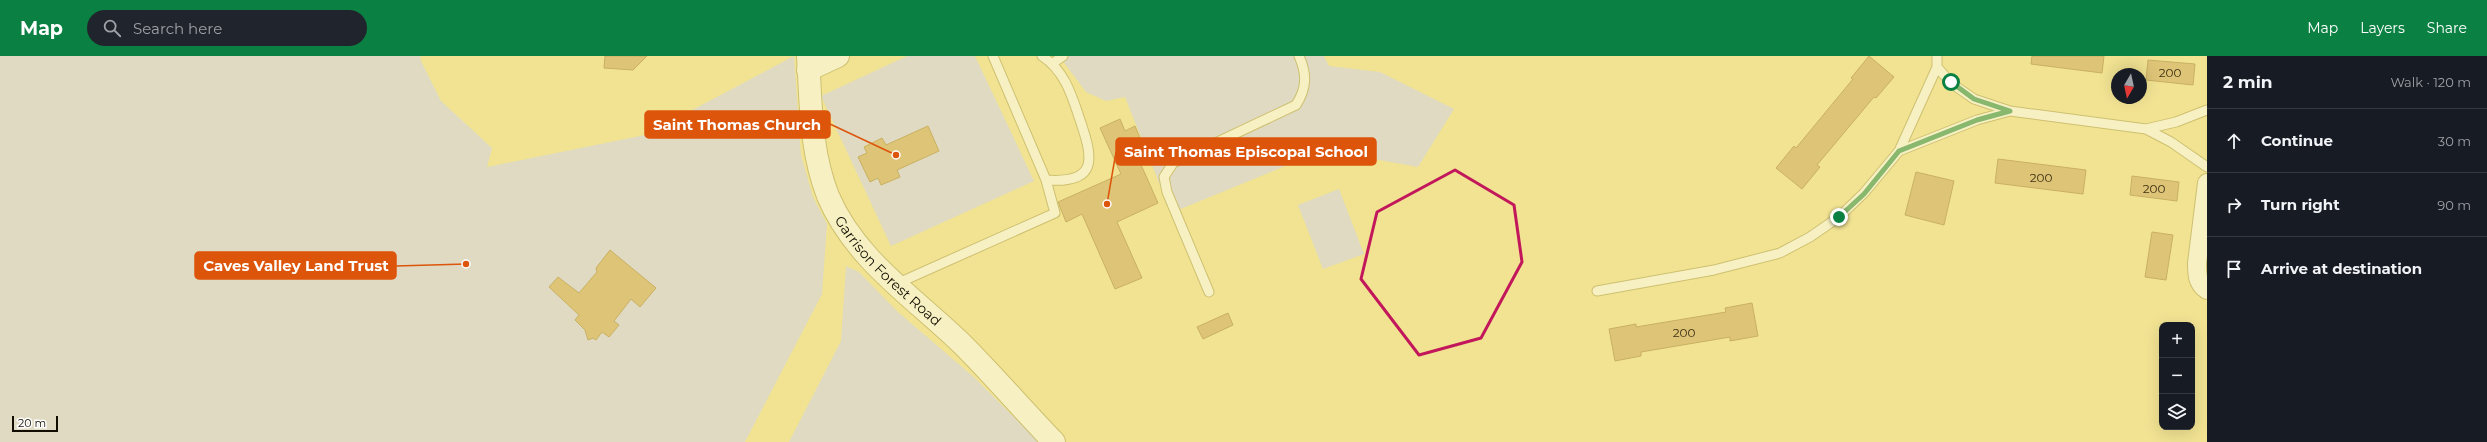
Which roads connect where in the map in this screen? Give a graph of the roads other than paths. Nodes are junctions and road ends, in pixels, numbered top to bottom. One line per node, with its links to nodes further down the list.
1 (838, 56): 7 (main road)
2 (993, 56): 15 (lane)
3 (1042, 56): 8 (lane)
4 (1063, 56): 8 (lane)
5 (1299, 56): 21 (lane)
6 (1937, 56): 9 (lane)
7 (808, 63): 18 (main road, Garrison Forest Road)
8 (1053, 63): 15 (lane)
9 (1937, 67): 11 (lane); 13 (lane)
10 (2207, 110): 12 (lane)
11 (2010, 111): 12 (lane); 13 (lane)
12 (2146, 129): 14 (lane)
13 (1899, 151): 20 (lane)
14 (2207, 167)
15 (1046, 180): 18 (lane)
16 (2207, 183): 17 (street)
17 (2204, 233): 19 (street)
18 (896, 284): 22 (main road, Garrison Forest Road)
19 (2207, 290)
20 (1597, 291)
21 (1209, 292)
22 (1054, 442)

